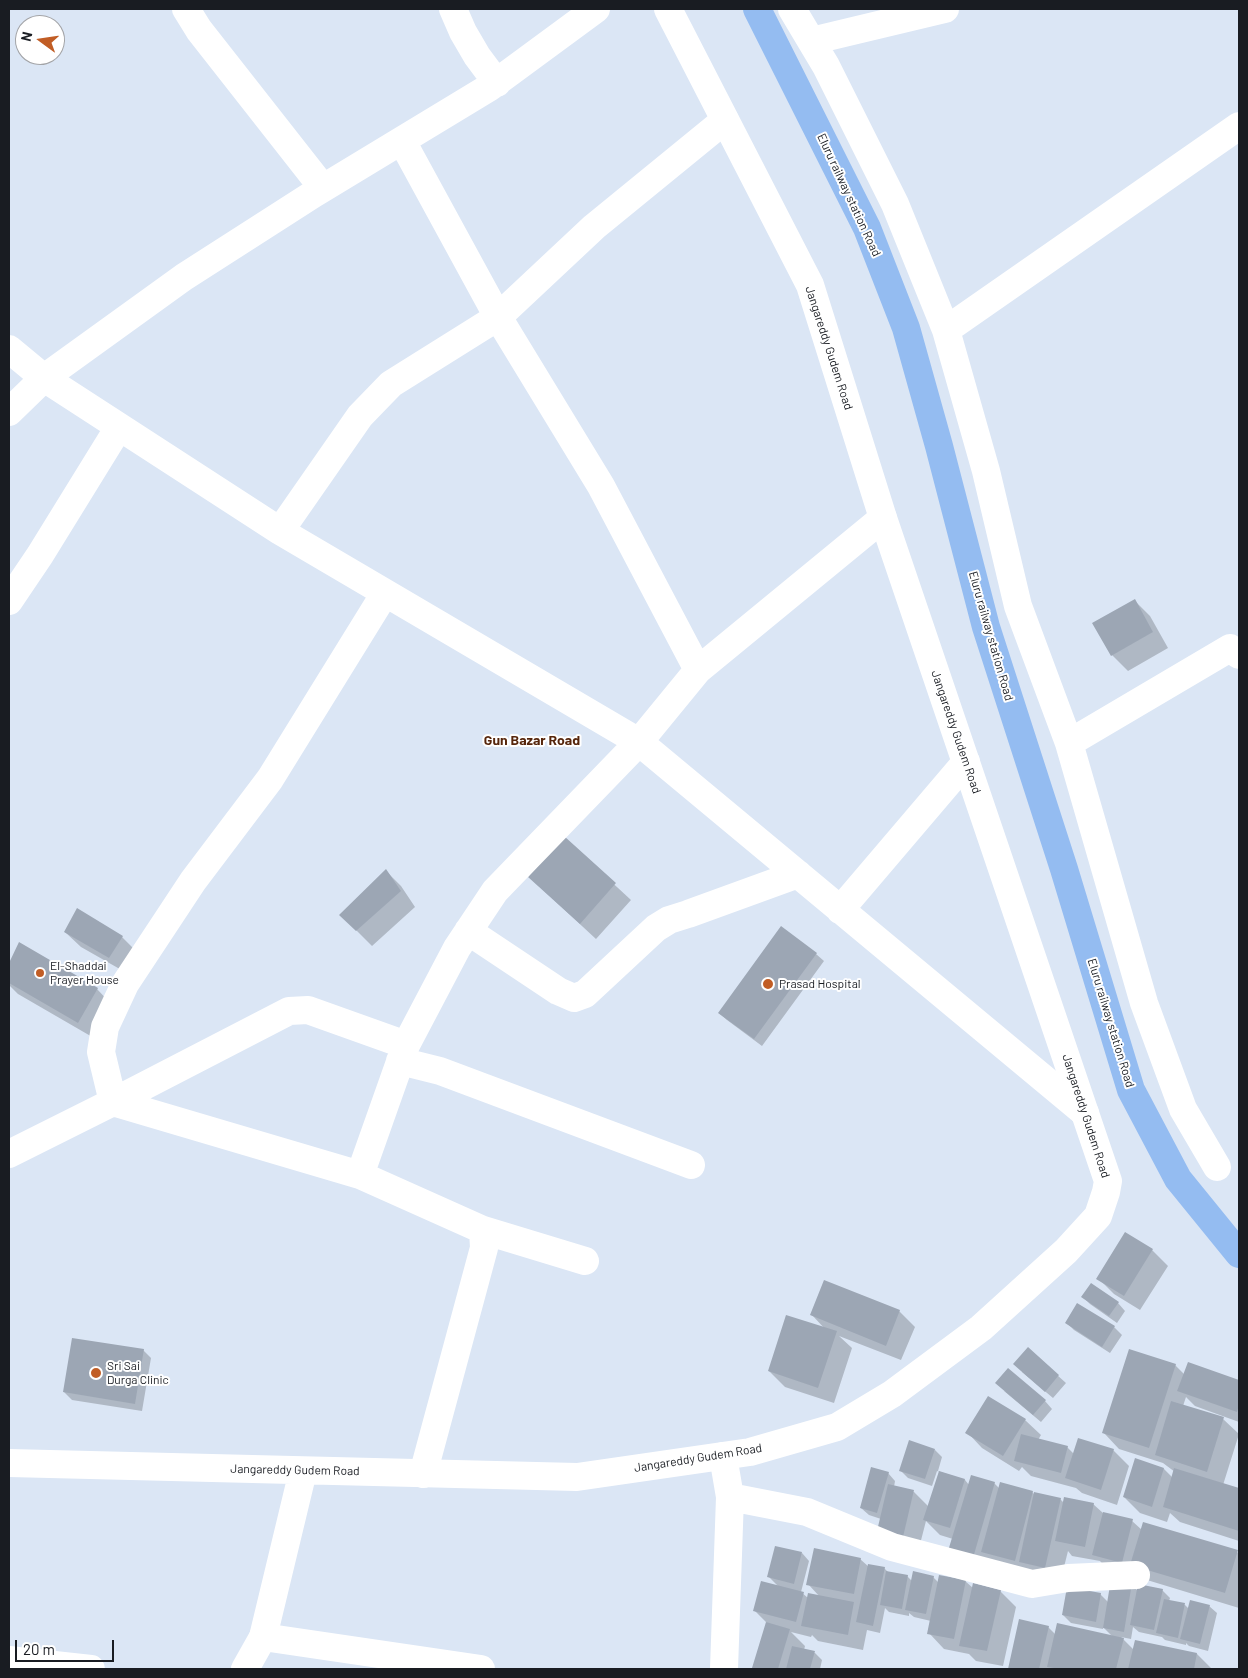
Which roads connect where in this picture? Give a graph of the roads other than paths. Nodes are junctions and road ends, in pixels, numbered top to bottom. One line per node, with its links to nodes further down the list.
1 (186, 9): 13 (street)
2 (596, 9): 9 (street)
3 (668, 9): 10 (street, Jangareddy Gudem Road)
4 (757, 9): 40 (main road, Eluru railway station Road)
5 (792, 9): 8 (street)
6 (945, 9): 8 (street)
7 (458, 20): 9 (street)
8 (811, 41): 15 (street)
9 (496, 83): 12 (street)
10 (725, 120): 14 (street); 20 (street, Jangareddy Gudem Road)
11 (1239, 126): 15 (street)
12 (402, 141): 13 (street); 14 (street)
13 (324, 188): 17 (street)
14 (498, 317): 21 (street); 25 (street)
15 (946, 330): 27 (street)
16 (9, 349): 17 (street)
17 (44, 378): 18 (street); 19 (street)
18 (9, 412)
19 (119, 427): 21 (street); 23 (street)
20 (883, 518): 25 (street); 28 (street, Jangareddy Gudem Road)
21 (280, 531): 22 (street)
22 (385, 593): 26 (street); 33 (street)
23 (9, 601)
24 (1236, 648): 27 (street)
25 (698, 670): 26 (street)
26 (639, 742): 29 (street); 31 (street)
27 (1069, 743): 37 (street)
28 (966, 762): 30 (street); 34 (street, Jangareddy Gudem Road)
29 (798, 874): 30 (street); 31 (street)
30 (840, 910): 34 (street)
31 (468, 931): 32 (street)
32 (403, 1053): 33 (street); 36 (street); 38 (street)
33 (112, 1102): 35 (street); 38 (street)
34 (1085, 1113): 42 (street, Jangareddy Gudem Road)
35 (9, 1154)
36 (691, 1166)
37 (1217, 1167)
38 (360, 1175): 39 (street)
39 (483, 1230): 41 (street); 45 (street)
40 (1239, 1254)
41 (585, 1261)
42 (723, 1456): 45 (street, Jangareddy Gudem Road); 46 (street)
43 (9, 1464): 44 (street, Jangareddy Gudem Road)
44 (303, 1471): 45 (street, Jangareddy Gudem Road); 48 (street)
45 (423, 1474)
46 (730, 1497): 47 (street); 53 (street)
47 (1136, 1575)
48 (262, 1636): 51 (street); 52 (street)
49 (9, 1660): 50 (street)
50 (91, 1669)
51 (245, 1669)
52 (481, 1669)
53 (724, 1669)

